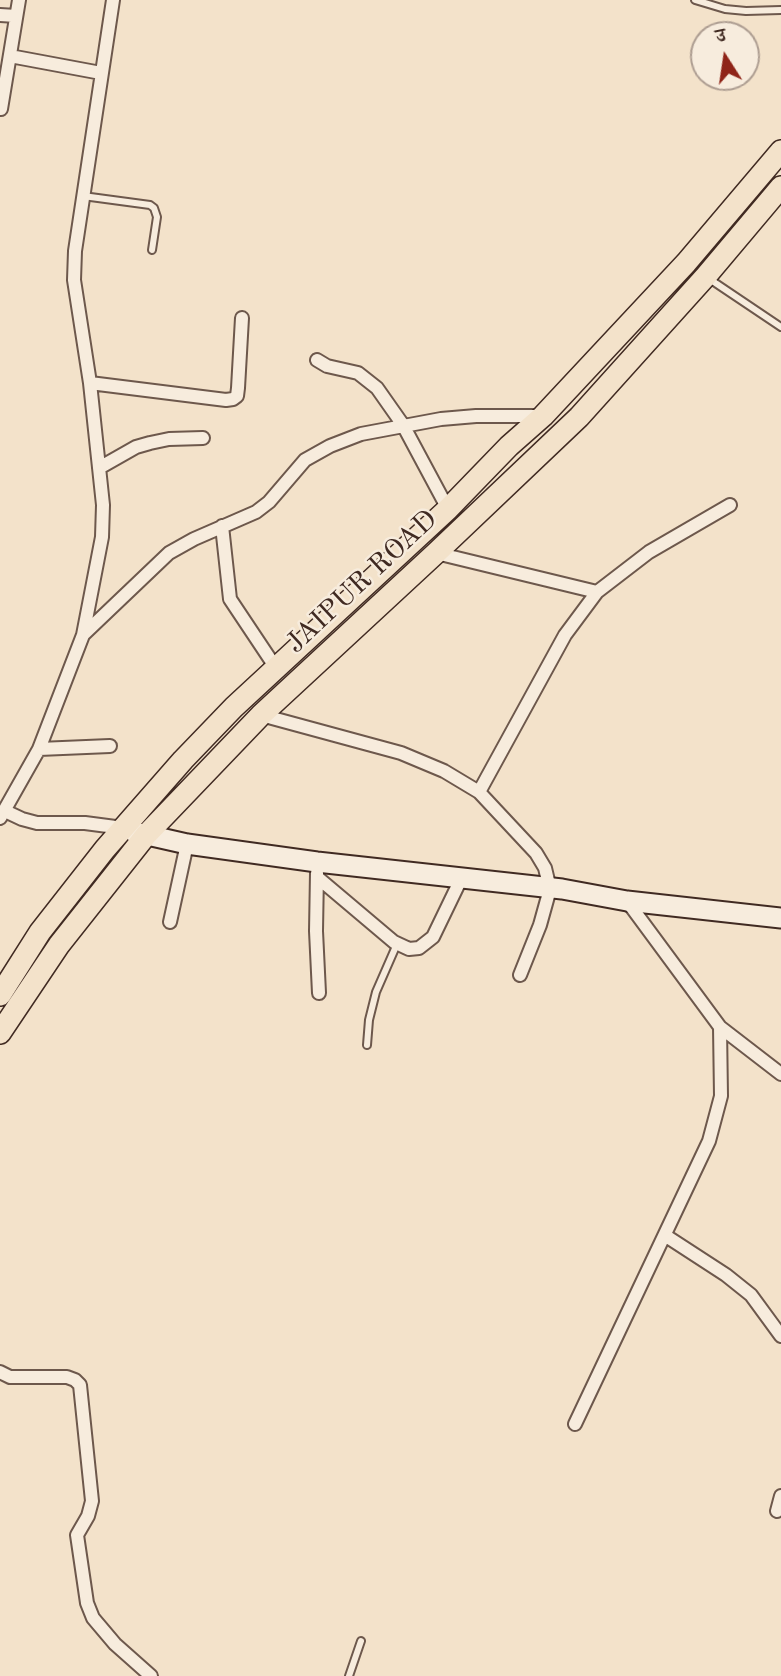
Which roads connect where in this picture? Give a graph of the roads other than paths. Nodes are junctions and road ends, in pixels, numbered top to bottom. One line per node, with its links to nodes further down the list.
1 (19, 0): 6 (street)
2 (113, 0): 8 (street)
3 (695, 0): 4 (lane)
4 (781, 10)
5 (0, 15): 6 (street)
6 (16, 16): 7 (street)
7 (9, 56): 8 (street); 9 (street)
8 (101, 73): 13 (street)
9 (2, 86): 10 (street)
10 (1, 109)
11 (781, 151): 15 (main road, JAIPUR ROAD)
12 (781, 187): 16 (main road, JAIPUR ROAD)
13 (83, 196): 14 (lane); 20 (street)
14 (152, 250)
15 (686, 263): 16 (lane); 21 (main road, JAIPUR ROAD)
16 (706, 276): 18 (lane); 29 (main road, JAIPUR ROAD)
17 (242, 318): 20 (street)
18 (781, 327)
19 (317, 360): 22 (street)
20 (90, 383): 24 (street)
21 (543, 416): 22 (street); 26 (main road, JAIPUR ROAD)
22 (403, 425): 26 (street); 28 (street)
23 (203, 438): 24 (street)
24 (99, 468): 31 (street)
25 (730, 505): 30 (street)
26 (448, 509): 27 (main road, JAIPUR ROAD)
27 (430, 525): 29 (main road); 32 (main road, JAIPUR ROAD)
28 (222, 526): 31 (street); 32 (street)
29 (441, 548): 30 (street); 33 (main road, JAIPUR ROAD)
30 (597, 593): 36 (street)
31 (83, 635): 35 (street)
32 (276, 668): 38 (main road, JAIPUR ROAD)
33 (261, 715): 36 (street); 39 (main road, JAIPUR ROAD)
34 (110, 746): 35 (street)
35 (39, 749): 37 (street)
36 (479, 793): 43 (street)
37 (3, 814): 38 (street)
38 (123, 828): 39 (street); 50 (main road, JAIPUR ROAD)
39 (146, 835): 40 (street); 50 (main road, JAIPUR ROAD)
40 (187, 844): 41 (street); 46 (street)
41 (317, 870): 42 (street); 47 (street); 49 (street)
42 (461, 879): 43 (street); 47 (street)
43 (550, 889): 44 (street); 48 (street)
44 (627, 901): 45 (street); 51 (street)
45 (781, 918)
46 (170, 922)
47 (397, 944): 53 (lane)
48 (520, 975)
49 (319, 993)
50 (5, 1001): 52 (main road, JAIPUR ROAD)
51 (720, 1027): 54 (street); 55 (street)
52 (0, 1033)
53 (368, 1045)
54 (781, 1074)
55 (666, 1236): 56 (street); 58 (street)
56 (781, 1336)
57 (0, 1372): 62 (street)
58 (575, 1424)
59 (781, 1496): 60 (street)
60 (777, 1511)
61 (361, 1641): 63 (lane)
62 (151, 1676)
63 (349, 1676)

